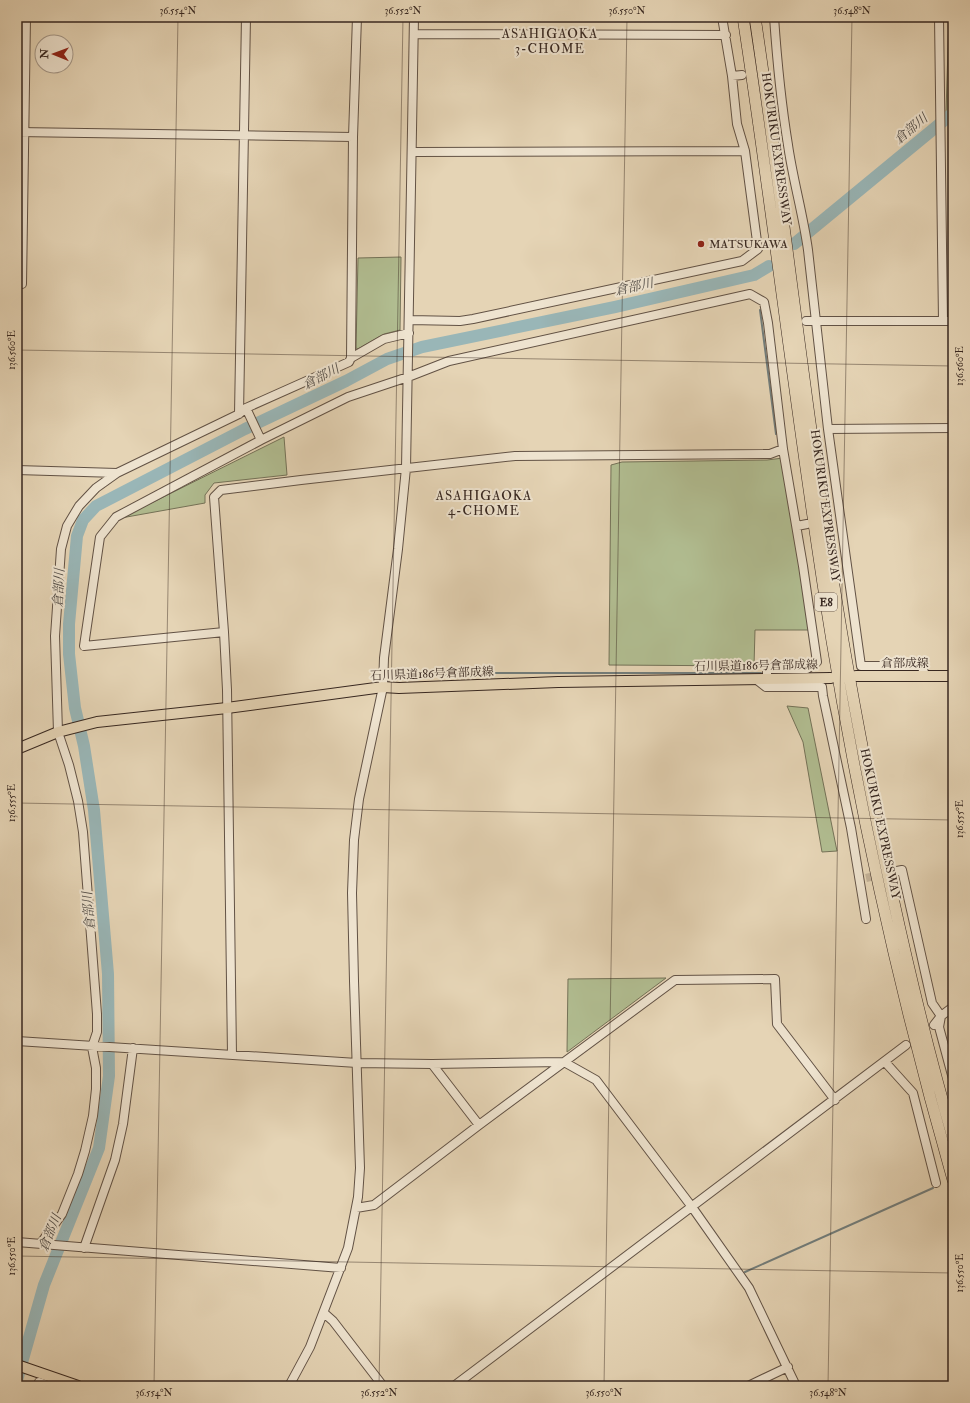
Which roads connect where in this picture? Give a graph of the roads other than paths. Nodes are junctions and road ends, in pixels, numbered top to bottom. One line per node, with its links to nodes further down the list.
1 (26, 17): 16 (street)
2 (246, 17): 17 (street)
3 (357, 17): 18 (street)
4 (414, 17): 10 (street)
5 (722, 17): 11 (street)
6 (743, 17): 71 (highway, HOKURIKU EXPRESSWAY / E8)
7 (755, 17): 70 (highway, HOKURIKU EXPRESSWAY / E8)
8 (774, 17): 12 (street)
9 (939, 17): 25 (street)
10 (414, 34): 11 (street); 20 (street)
11 (726, 34): 15 (street)
12 (778, 74): 14 (street); 24 (street)
13 (742, 75): 15 (street)
14 (769, 75)
15 (732, 76): 19 (street)
16 (21, 132): 17 (street); 21 (street)
17 (244, 136): 18 (street); 31 (street)
18 (353, 137): 28 (street)
19 (745, 151): 20 (street); 22 (street)
20 (412, 152): 22 (street)
21 (17, 284)
22 (410, 320): 27 (street)
23 (806, 321): 24 (street)
24 (816, 321): 25 (street); 33 (street)
25 (943, 321): 26 (street)
26 (953, 321)
27 (409, 336): 28 (street); 29 (street)
28 (351, 358): 30 (street)
29 (408, 377): 34 (street); 35 (street); 36 (street)
30 (247, 410): 31 (street); 34 (street)
31 (239, 414): 38 (street)
32 (953, 428): 33 (street)
33 (828, 429): 39 (street)
34 (260, 438): 43 (street)
35 (783, 448): 36 (street); 42 (street)
36 (406, 468): 43 (street); 49 (street)
37 (17, 470): 38 (street)
38 (117, 473): 51 (street)
39 (841, 518): 40 (street); 45 (street)
40 (832, 520)
41 (807, 524): 42 (street)
42 (797, 526): 48 (street)
43 (224, 632): 50 (street)
44 (856, 676): 45 (main road, 倉部成線)
45 (926, 676): 46 (main road, 倉部成線)
46 (953, 676)
47 (830, 678): 48 (main road, 石川県道186号倉部成線)
48 (762, 680): 49 (main road, 石川県道186号倉部成線); 54 (street)
49 (383, 687): 50 (main road, 石川県道186号倉部成線); 65 (street)
50 (227, 708): 51 (main road, 石川県道186号倉部成線); 62 (street)
51 (60, 732): 52 (main road, 石川県道186号倉部成線); 60 (street)
52 (17, 749)
53 (897, 871): 56 (street)
54 (866, 919)
55 (953, 1007): 56 (street)
56 (941, 1016): 57 (street); 67 (street)
57 (934, 1025)
58 (17, 1041): 60 (street)
59 (906, 1045): 64 (street)
60 (95, 1047): 61 (street); 76 (street)
61 (131, 1047): 62 (street); 77 (street)
62 (232, 1055): 65 (street)
63 (564, 1062): 66 (street); 68 (street); 69 (street); 73 (street)
64 (886, 1062): 68 (street); 72 (street)
65 (357, 1063): 66 (street); 74 (street)
66 (432, 1064): 69 (street)
67 (953, 1079)
68 (835, 1100): 73 (street)
69 (479, 1125): 74 (street)
70 (953, 1138)
71 (953, 1180)
72 (936, 1183)
73 (692, 1207): 81 (street); 88 (street)
74 (356, 1208): 78 (street)
75 (17, 1242): 76 (street)
76 (42, 1244): 77 (street)
77 (80, 1247): 78 (street)
78 (341, 1268): 79 (street)
79 (324, 1313): 86 (street); 87 (street)
80 (17, 1365): 82 (main road)
81 (788, 1367): 89 (street); 90 (street)
82 (64, 1384): 85 (main road)
83 (39, 1386): 84 (street)
84 (50, 1386)
85 (78, 1386)
86 (289, 1386)
87 (383, 1386)
88 (454, 1386)
89 (748, 1386)
90 (796, 1386)

